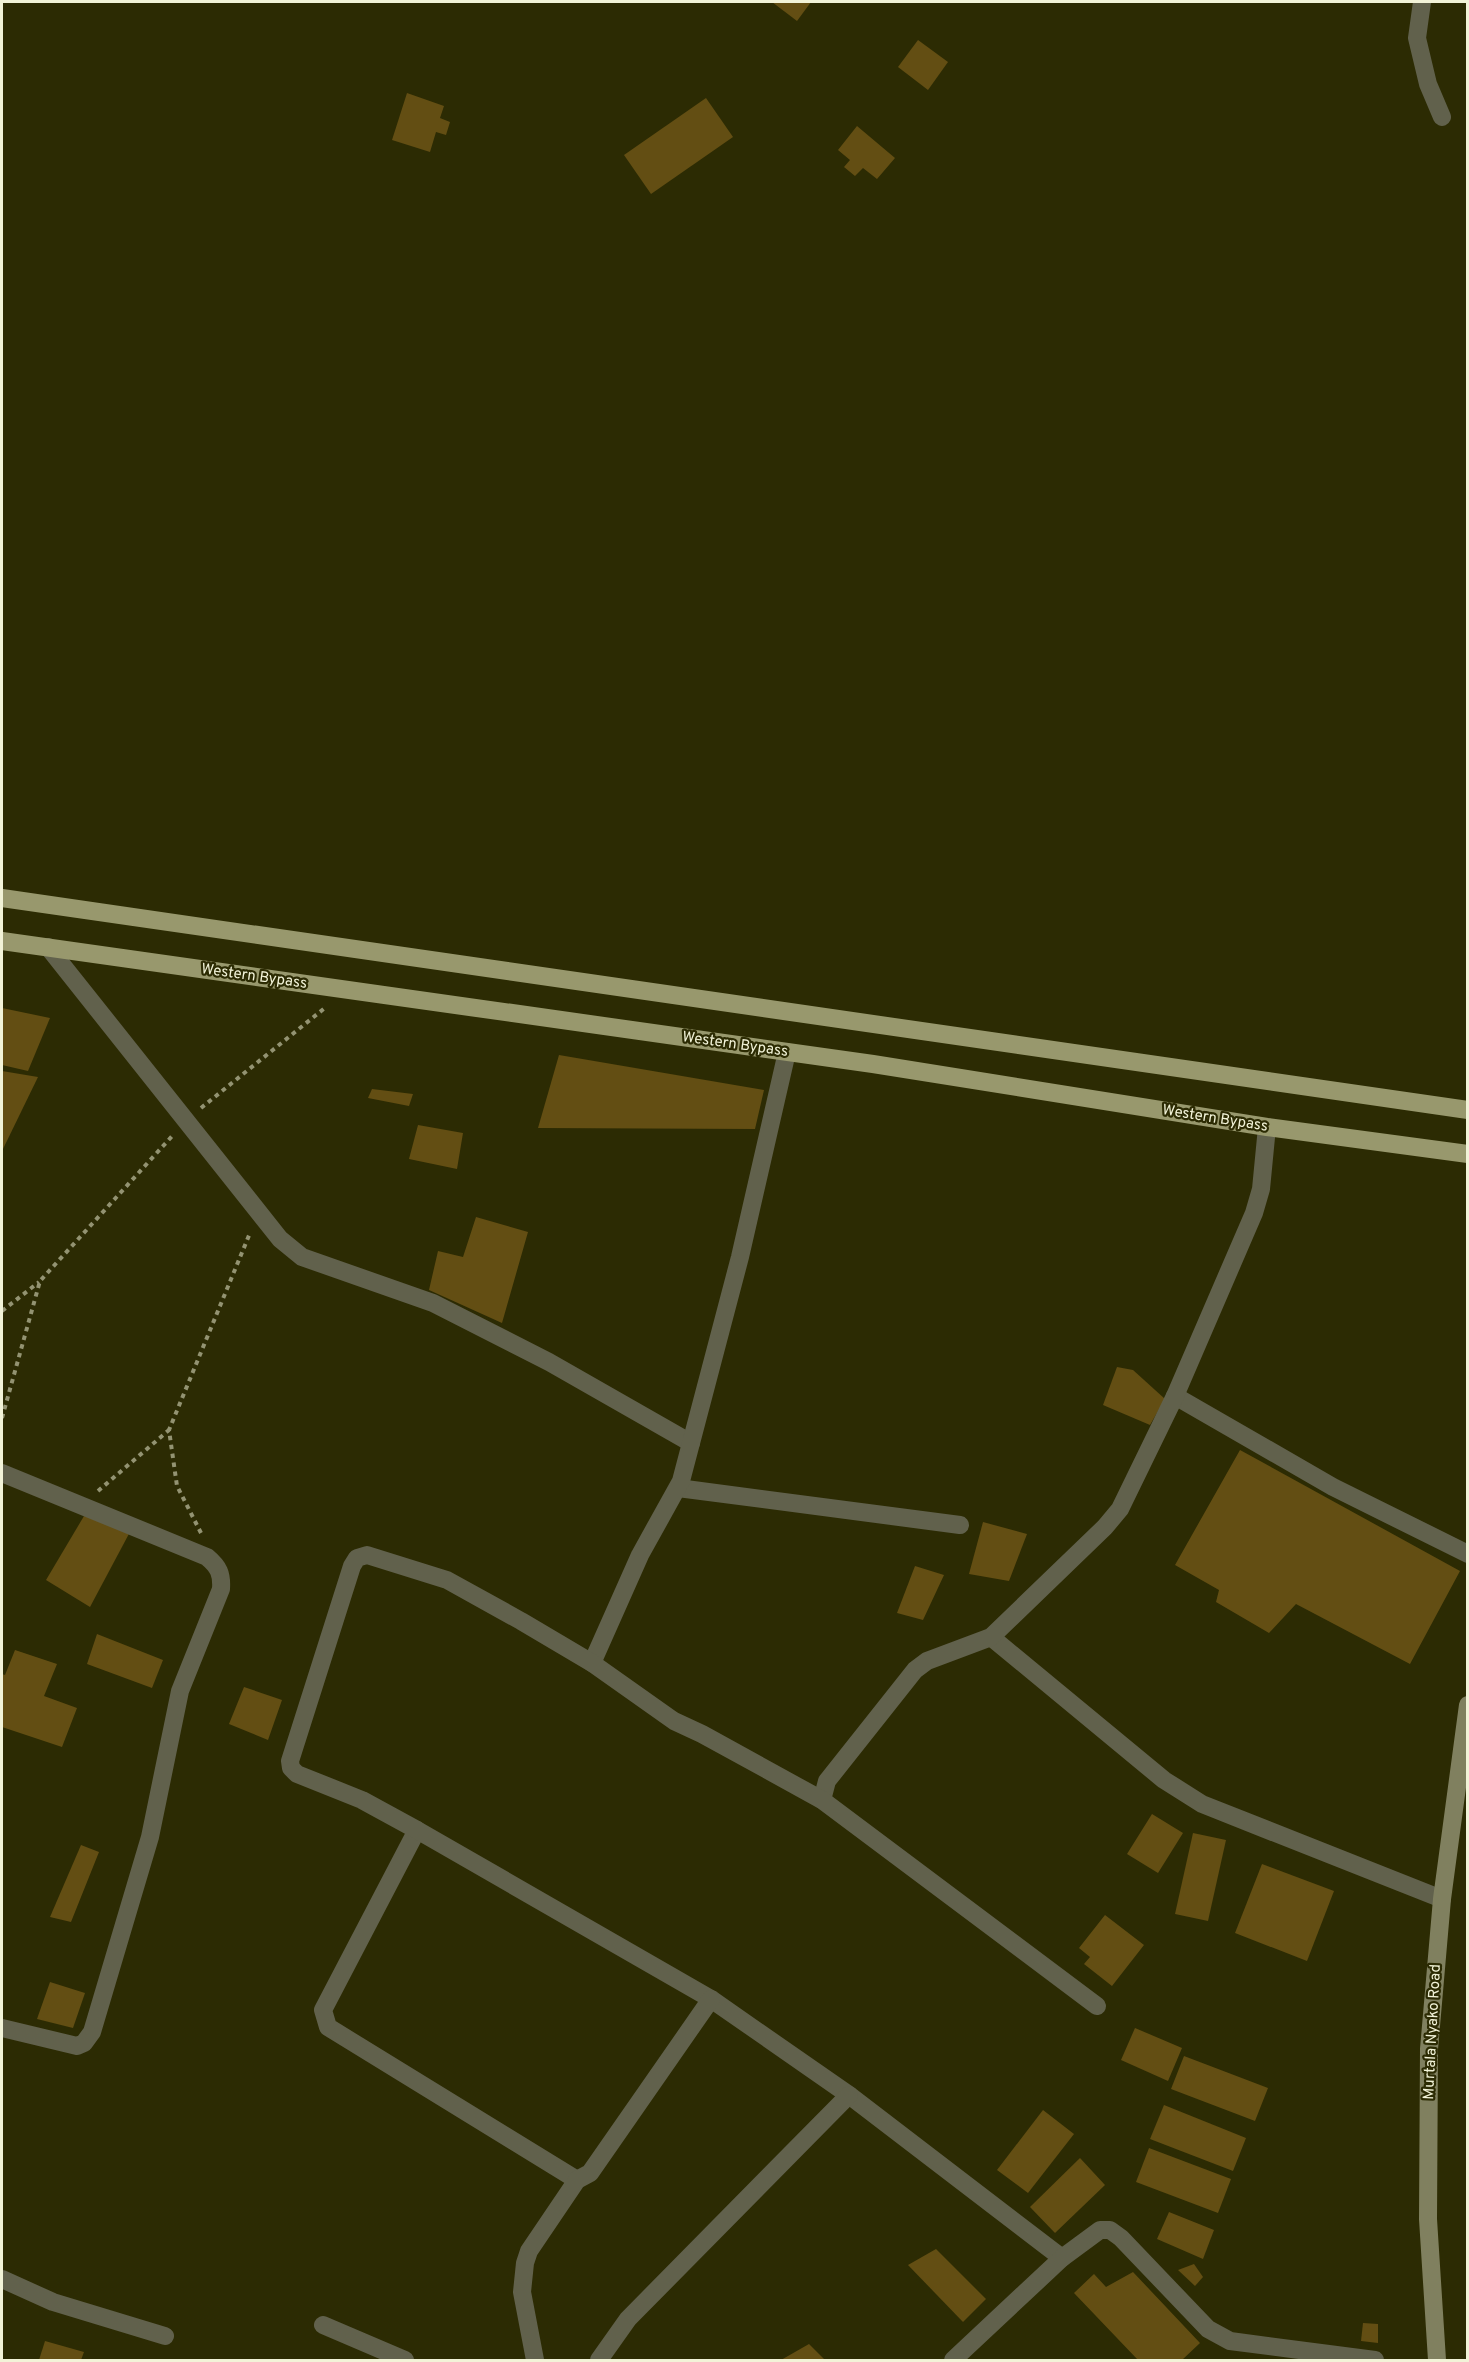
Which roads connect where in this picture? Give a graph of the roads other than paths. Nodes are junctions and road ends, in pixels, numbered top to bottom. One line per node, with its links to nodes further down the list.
1 (1422, 2): 2 (street)
2 (1442, 117)
3 (2, 898): 7 (main road)
4 (2, 941): 5 (main road, Western Bypass)
5 (48, 947): 6 (main road, Western Bypass); 11 (street)
6 (787, 1052): 8 (main road, Western Bypass); 11 (street)
7 (1467, 1110)
8 (1267, 1127): 9 (main road, Western Bypass); 10 (street)
9 (1466, 1154)
10 (1175, 1396): 15 (street); 16 (street)
11 (691, 1443): 13 (street)
12 (2, 1473): 24 (street)
13 (678, 1488): 14 (street); 17 (street)
14 (960, 1525)
15 (1467, 1554)
16 (991, 1637): 19 (street); 21 (street)
17 (592, 1663): 19 (street); 20 (street)
18 (1467, 1705): 21 (street, Murtala Nyako Road)
19 (822, 1800): 23 (street)
20 (417, 1830): 22 (street); 26 (street)
21 (1442, 1899): 36 (street, Murtala Nyako Road)
22 (711, 1999): 25 (street); 26 (street)
23 (1098, 2006)
24 (2, 2028)
25 (849, 2095): 27 (street); 33 (street)
26 (577, 2180): 32 (street)
27 (1062, 2258): 34 (street); 35 (street)
28 (2, 2279): 30 (street)
29 (322, 2325): 31 (street)
30 (165, 2336)
31 (405, 2361)
32 (535, 2361)
33 (599, 2361)
34 (953, 2361)
35 (1376, 2361)
36 (1437, 2361)

